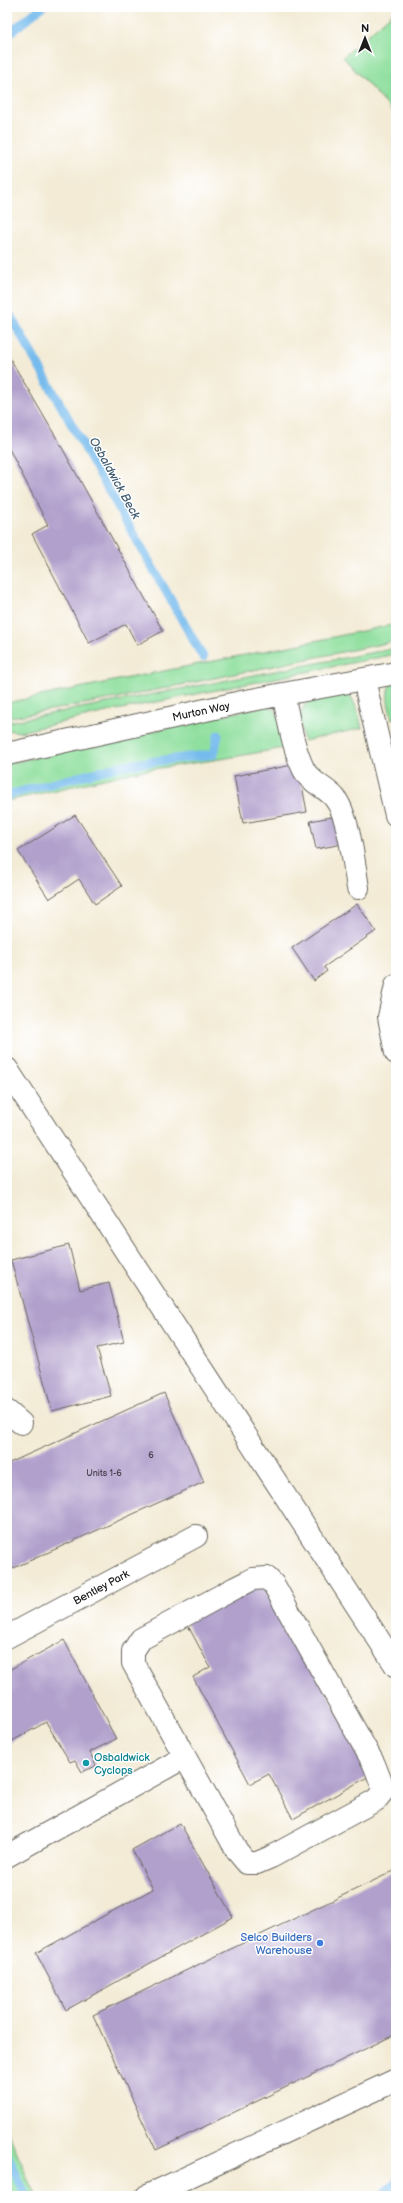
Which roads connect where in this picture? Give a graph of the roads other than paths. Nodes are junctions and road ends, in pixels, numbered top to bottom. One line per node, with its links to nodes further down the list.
1 (396, 673): 2 (street, Murton Way)
2 (364, 680): 3 (street, Murton Way); 5 (street)
3 (283, 694): 4 (street, Murton Way); 6 (street)
4 (7, 754)
5 (396, 815)
6 (358, 888)
7 (396, 985): 8 (street)
8 (396, 1053)
9 (7, 1069): 12 (street)
10 (196, 1536): 11 (street, Bentley Park)
11 (7, 1637)
12 (396, 1666)
13 (185, 1757): 13 (street); 14 (street)
14 (7, 1856)
15 (396, 2080): 16 (street)
16 (146, 2196)

